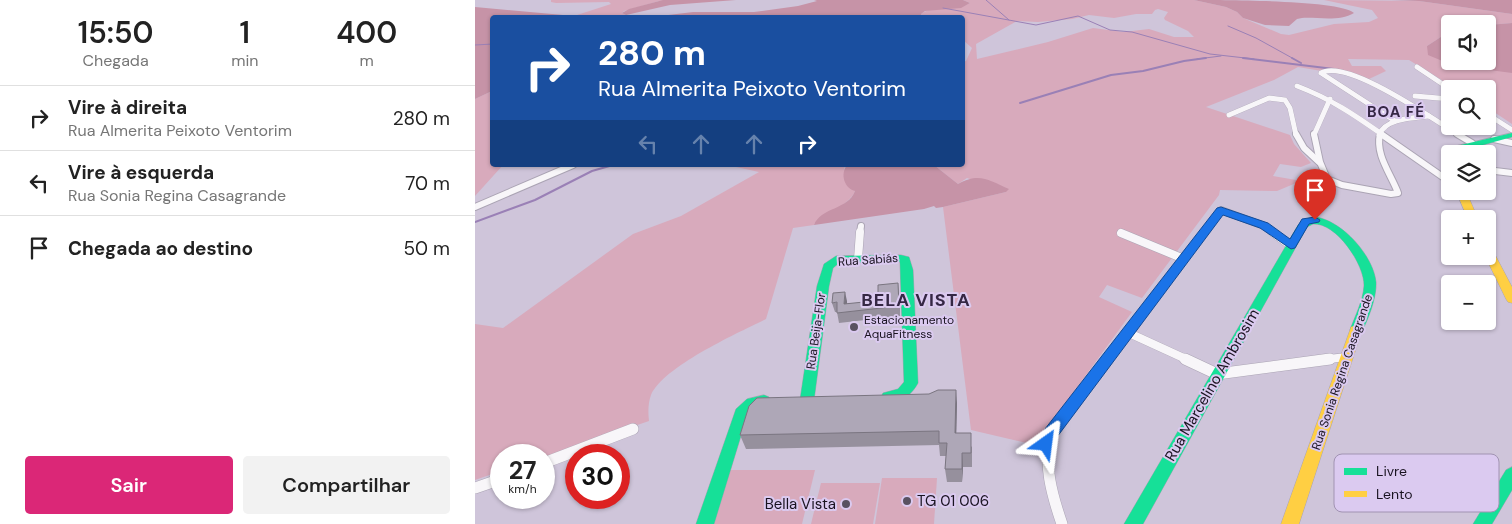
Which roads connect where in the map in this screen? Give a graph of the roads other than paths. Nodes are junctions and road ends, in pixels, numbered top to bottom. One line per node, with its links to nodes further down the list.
1 (1417, 68): 2 (street)
2 (1441, 83)
3 (1297, 86): 6 (street)
4 (1415, 96): 5 (street)
5 (1441, 98)
6 (1329, 99): 12 (street); 18 (street)
7 (1229, 115): 18 (street)
8 (1429, 116): 10 (street); 10 (street); 15 (street)
9 (1496, 120): 11 (street)
10 (1395, 121): 12 (street)
11 (1512, 130)
12 (1378, 133): 18 (street); 22 (street)
13 (1512, 135): 14 (street)
14 (1494, 139): 15 (street); 16 (street)
15 (1472, 143): 17 (street)
16 (1512, 143)
17 (1466, 145)
18 (1320, 162)
19 (568, 167): 23 (street)
20 (1496, 171): 21 (street)
21 (1512, 173)
22 (1441, 176)
23 (475, 207)
24 (861, 226): 27 (street)
25 (1121, 233): 28 (street)
26 (1291, 246): 28 (street); 33 (street, Rua Sonia Regina Casagrande); 34 (street, Rua Marcelino Ambrosim)
27 (859, 259): 29 (street, Rua Sabiás); 35 (street, Rua Sabiás)
28 (1184, 259): 32 (street)
29 (831, 263): 36 (street, Rua Beija-Flor)
30 (1495, 265): 31 (street)
31 (1512, 299)
32 (1129, 333): 34 (street); 46 (street)
33 (1347, 357): 34 (street); 48 (street, Rua Sonia Regina Casagrande)
34 (1217, 374): 47 (street, Rua Marcelino Ambrosim)
35 (873, 398)
36 (807, 400)
37 (773, 401): 45 (street)
38 (633, 430): 39 (street)
39 (555, 459)
40 (1512, 475): 43 (street)
41 (490, 483): 42 (street)
42 (475, 488)
43 (1499, 496)
44 (1489, 512): 49 (street)
45 (705, 524)
46 (1062, 524)
47 (1133, 524)
48 (1290, 524)
49 (1482, 524)

